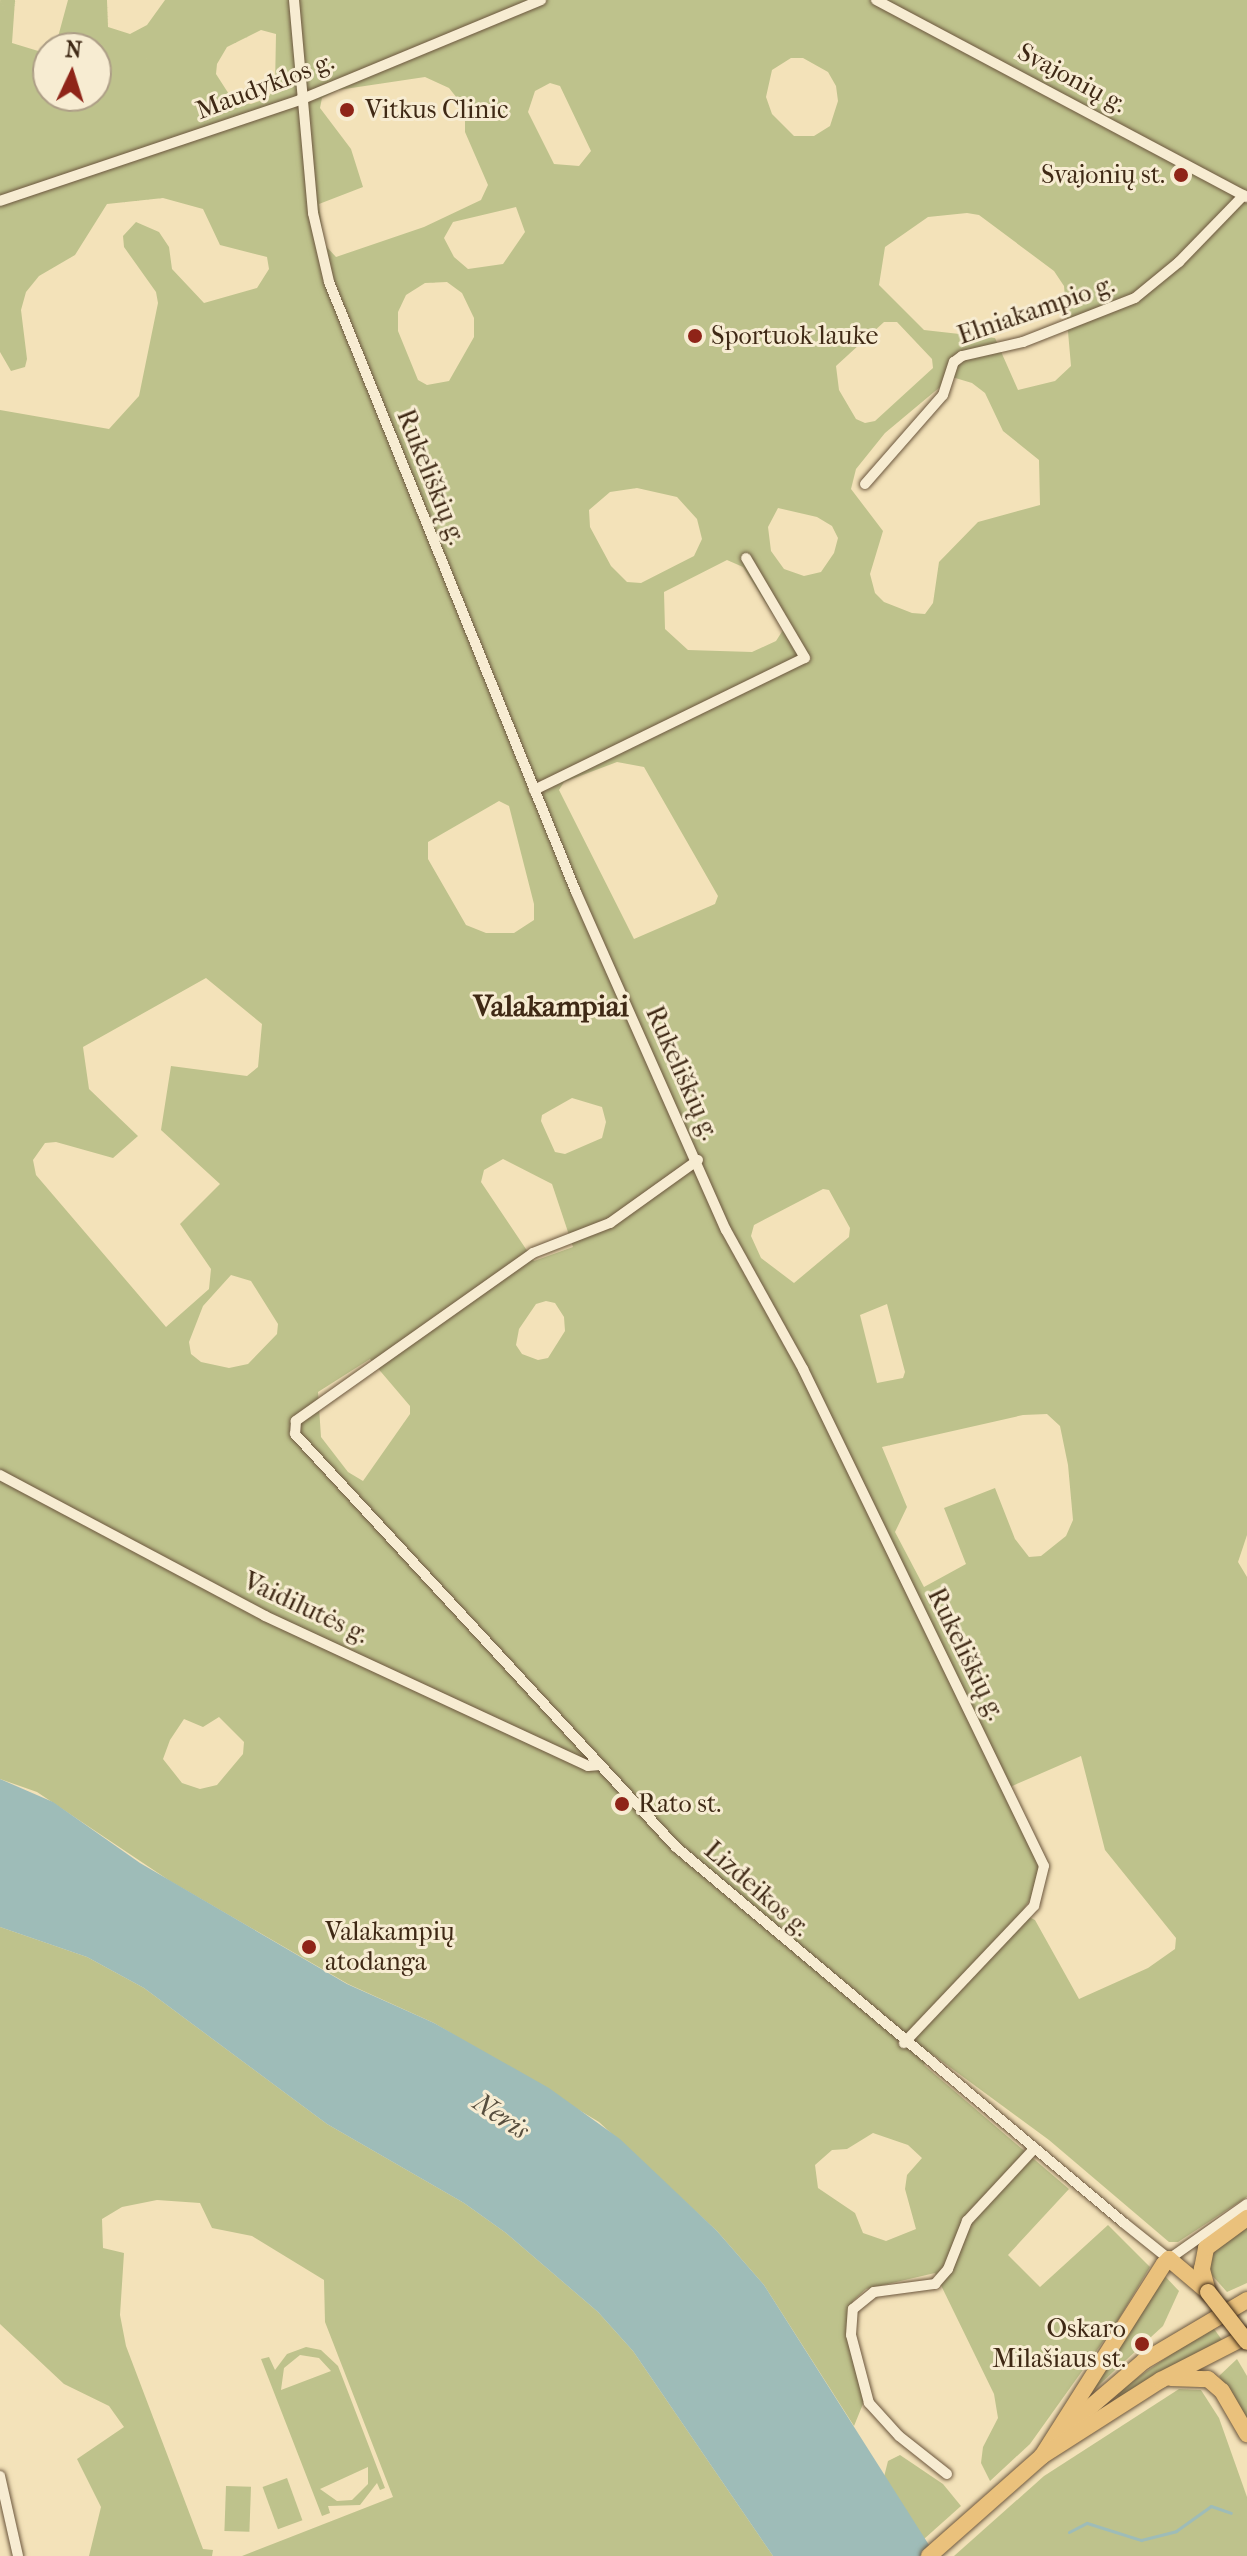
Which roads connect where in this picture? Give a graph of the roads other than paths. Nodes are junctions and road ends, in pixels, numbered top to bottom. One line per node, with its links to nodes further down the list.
1 (294, 0): 4 (street, Rukeliškių g.)
2 (541, 0): 4 (street, Maudyklos g.)
3 (876, 0): 5 (street, Svajonių g.)
4 (300, 100): 6 (street, Maudyklos g.); 9 (street, Rukeliškių g.)
5 (1246, 196): 7 (street, Elniakampio g.)
6 (0, 201)
7 (865, 484)
8 (746, 558): 9 (street)
9 (534, 790): 10 (street, Rukeliškių g.)
10 (698, 1160): 12 (street, Lizdeikos g.); 13 (street, Rukeliškių g.)
11 (0, 1475): 12 (street, Vaidilutės g.)
12 (600, 1765): 13 (street, Lizdeikos g.)
13 (904, 2043): 14 (street, Lizdeikos g.)
14 (1034, 2149): 18 (street, Lizdeikos g.); 26 (street)
15 (1247, 2204): 18 (street)
16 (1247, 2211): 17 (street)
17 (1240, 2222): 19 (main road)
18 (1169, 2259): 19 (main road); 25 (main road)
19 (1208, 2292): 22 (main road, bridge)
20 (1247, 2300): 25 (main road)
21 (1247, 2336): 23 (main road)
22 (1247, 2342)
23 (1161, 2380): 24 (main road); 25 (main road)
24 (1247, 2434)
25 (1042, 2456): 29 (main road)
26 (947, 2474)
27 (0, 2476): 28 (street)
28 (18, 2556)
29 (929, 2556)

